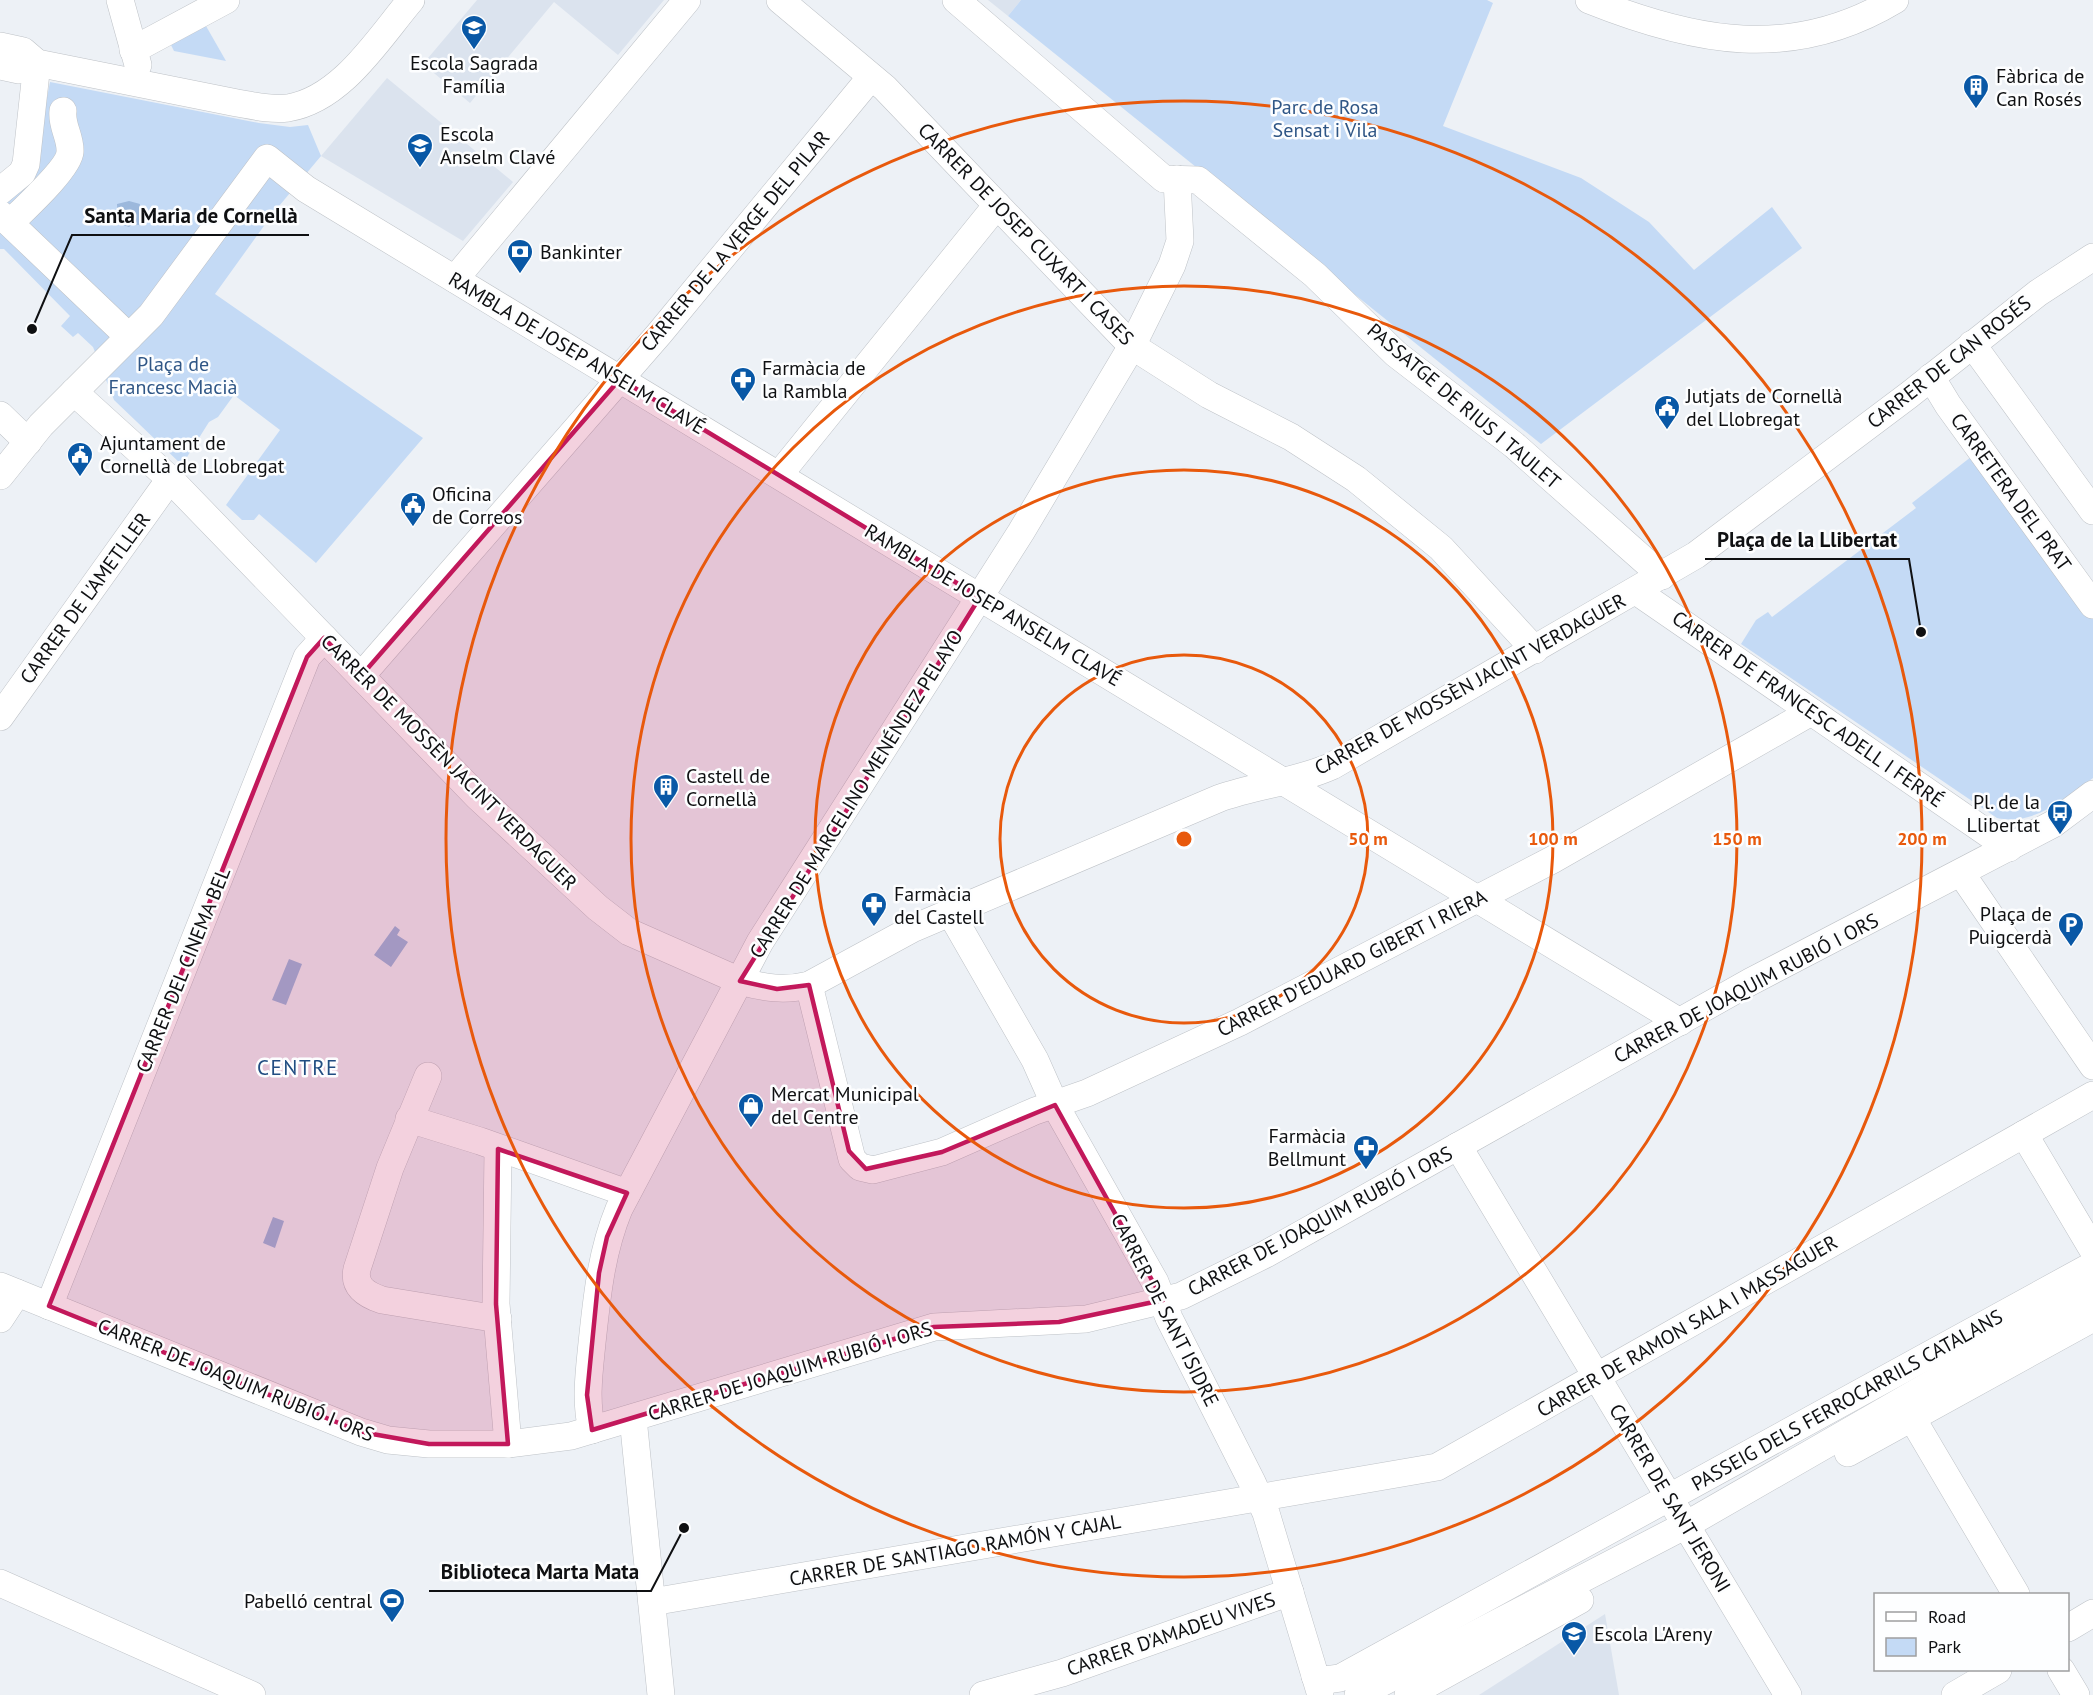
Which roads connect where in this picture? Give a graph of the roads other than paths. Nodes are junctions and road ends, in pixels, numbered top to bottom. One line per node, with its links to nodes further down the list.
1 (120, 0): 10 (street)
2 (226, 0): 10 (street)
3 (411, 0): 14 (street)
4 (687, 0): 21 (street)
5 (780, 0): 13 (street, CARRER DE JOSEP CUXART I CASES)
6 (956, 0): 16 (street, PASSATGE DE RIUS I TAULET)
7 (1589, 0): 8 (street)
8 (1895, 0)
9 (0, 46): 11 (street)
10 (134, 50): 14 (street)
11 (37, 63): 12 (street); 14 (street); 17 (street)
12 (0, 66)
13 (871, 77): 18 (street, CARRER DE JOSEP CUXART I CASES); 26 (street, CARRER DE LA VERGE DEL PILAR)
14 (143, 84)
15 (63, 111): 19 (street)
16 (1177, 179): 24 (street, CARRER DE MARCELINO MENÉNDEZ PELAYO); 34 (street, PASSATGE DE RIUS I TAULET)
17 (0, 191)
18 (997, 206): 24 (street, CARRER DE JOSEP CUXART I CASES); 30 (street)
19 (5, 219): 22 (street)
20 (2093, 257): 23 (street, CARRER DE CAN ROSÉS)
21 (455, 279): 22 (street, RAMBLA DE JOSEP ANSELM CLAVÉ); 26 (street, RAMBLA DE JOSEP ANSELM CLAVÉ)
22 (129, 337): 27 (street)
23 (1972, 344): 25 (street, CARRER DE CAN ROSÉS); 33 (street)
24 (1132, 345): 36 (street, CARRER DE MARCELINO MENÉNDEZ PELAYO); 39 (street, CARRER DE JOSEP CUXART I CASES)
25 (1932, 377): 34 (street, CARRER DE CAN ROSÉS); 37 (street, CARRETERA DEL PRAT)
26 (620, 379): 30 (street, RAMBLA DE JOSEP ANSELM CLAVÉ); 40 (street, CARRER DE LA VERGE DEL PILAR)
27 (74, 392): 29 (street); 32 (street, CARRER DE MOSSÈN JACINT VERDAGUER)
28 (0, 415): 29 (street)
29 (34, 433): 31 (street)
30 (779, 475): 36 (street, RAMBLA DE JOSEP ANSELM CLAVÉ)
31 (0, 476)
32 (170, 479): 38 (street, CARRER DE MOSSÈN JACINT VERDAGUER); 42 (street, CARRER DE L'AMETLLER)
33 (2093, 511)
34 (1662, 576): 35 (street, CARRER DE MOSSÈN JACINT VERDAGUER)
35 (1636, 591): 39 (street, CARRER DE MOSSÈN JACINT VERDAGUER); 41 (street, CARRER DE FRANCESC ADELL I FERRÉ)
36 (980, 597): 43 (street, RAMBLA DE JOSEP ANSELM CLAVÉ); 49 (street, CARRER DE MARCELINO MENÉNDEZ PELAYO)
37 (2093, 605)
38 (324, 638): 40 (street, CARRER DE MOSSÈN JACINT VERDAGUER); 66 (street, CARRER DEL CINEMA BEL)
39 (1535, 650): 43 (street, CARRER DE MOSSÈN JACINT VERDAGUER)
40 (361, 676): 49 (street, CARRER DE MOSSÈN JACINT VERDAGUER)
41 (1812, 712): 45 (street, CARRER DE FRANCESC ADELL I FERRÉ); 47 (street, CARRER D'EDUARD GIBERT I RIERA)
42 (0, 717)
43 (1283, 781): 47 (street, RAMBLA DE JOSEP ANSELM CLAVÉ); 48 (street, CARRER DE MOSSÈN JACINT VERDAGUER)
44 (2093, 794): 45 (street, CARRER DE JOAQUIM RUBIÓ I ORS)
45 (2009, 848): 46 (street, CARRER DE JOAQUIM RUBIÓ I ORS)
46 (1961, 873): 51 (street, CARRER DE JOAQUIM RUBIÓ I ORS); 52 (street)
47 (1477, 899): 51 (street, RAMBLA DE JOSEP ANSELM CLAVÉ); 55 (street, CARRER D'EDUARD GIBERT I RIERA)
48 (950, 912): 50 (street, CARRER DE MOSSÈN JACINT VERDAGUER); 55 (street, CARRER DE SANT ISIDRE)
49 (740, 981): 50 (street, CARRER DE MOSSÈN JACINT VERDAGUER); 60 (street, CARRER DE MARCELINO MENÉNDEZ PELAYO)
50 (809, 985): 55 (street, CARRER D'EDUARD GIBERT I RIERA)
51 (1680, 1022): 58 (street, CARRER DE JOAQUIM RUBIÓ I ORS)
52 (2093, 1066)
53 (428, 1076): 56 (street)
54 (2093, 1095): 57 (street, CARRER DE RAMON SALA I MASSAGUER)
55 (1055, 1105): 65 (street, CARRER DE SANT ISIDRE)
56 (409, 1119): 59 (street); 69 (street)
57 (2024, 1134): 61 (street); 70 (street, CARRER DE RAMON SALA I MASSAGUER)
58 (1458, 1146): 65 (street, CARRER DE JOAQUIM RUBIÓ I ORS); 70 (street, CARRER DE SANT JERONI)
59 (498, 1149): 60 (street); 69 (street)
60 (627, 1193): 73 (street, CARRER DE MARCELINO MENÉNDEZ PELAYO)
61 (2093, 1250)
62 (2093, 1265): 75 (street, PASSEIG DELS FERROCARRILS CATALANS)
63 (9, 1289): 66 (street, CARRER DE JOAQUIM RUBIÓ I ORS); 68 (street)
64 (2093, 1291): 77 (street, PASSEIG DELS FERROCARRILS CATALANS)
65 (1163, 1300): 71 (street, CARRER DE JOAQUIM RUBIÓ I ORS); 76 (street, CARRER DE SANT ISIDRE)
66 (49, 1306): 74 (street, CARRER DE JOAQUIM RUBIÓ I ORS)
67 (2093, 1318): 72 (street, PASSEIG DELS FERROCARRILS CATALANS)
68 (0, 1319)
69 (498, 1319): 74 (street)
70 (1597, 1377): 75 (street, CARRER DE SANT JERONI); 76 (street, CARRER DE RAMON SALA I MASSAGUER)
71 (633, 1418): 73 (street, CARRER DE JOAQUIM RUBIÓ I ORS); 81 (street)
72 (1912, 1418): 77 (street, PASSEIG DELS FERROCARRILS CATALANS); 80 (street)
73 (592, 1430): 74 (street, CARRER DE JOAQUIM RUBIÓ I ORS)
74 (508, 1444)
75 (1670, 1497): 77 (street, CARRER DE SANT JERONI); 86 (street, PASSEIG DELS FERROCARRILS CATALANS)
76 (1259, 1498): 79 (street, CARRER DE SANT ISIDRE); 81 (street, CARRER DE SANTIAGO RAMÓN Y CAJAL)
77 (1690, 1532): 90 (street, PASSEIG DELS FERROCARRILS CATALANS); 91 (street, PASSEIG DELS FERROCARRILS CATALANS); 92 (street, CARRER DE SANT JERONI)
78 (0, 1583): 87 (street)
79 (1290, 1592): 86 (street, CARRER DE SANT ISIDRE); 89 (street, CARRER D'AMADEU VIVES)
80 (2015, 1593)
81 (652, 1602): 88 (street)
82 (2093, 1613): 83 (street)
83 (2069, 1627)
84 (1996, 1671): 93 (street)
85 (2062, 1671): 94 (street)
86 (1318, 1685)
87 (252, 1695)
88 (661, 1695)
89 (983, 1695)
90 (1358, 1695)
91 (1408, 1695)
92 (1788, 1695)
93 (1955, 1695)
94 (2076, 1695)

